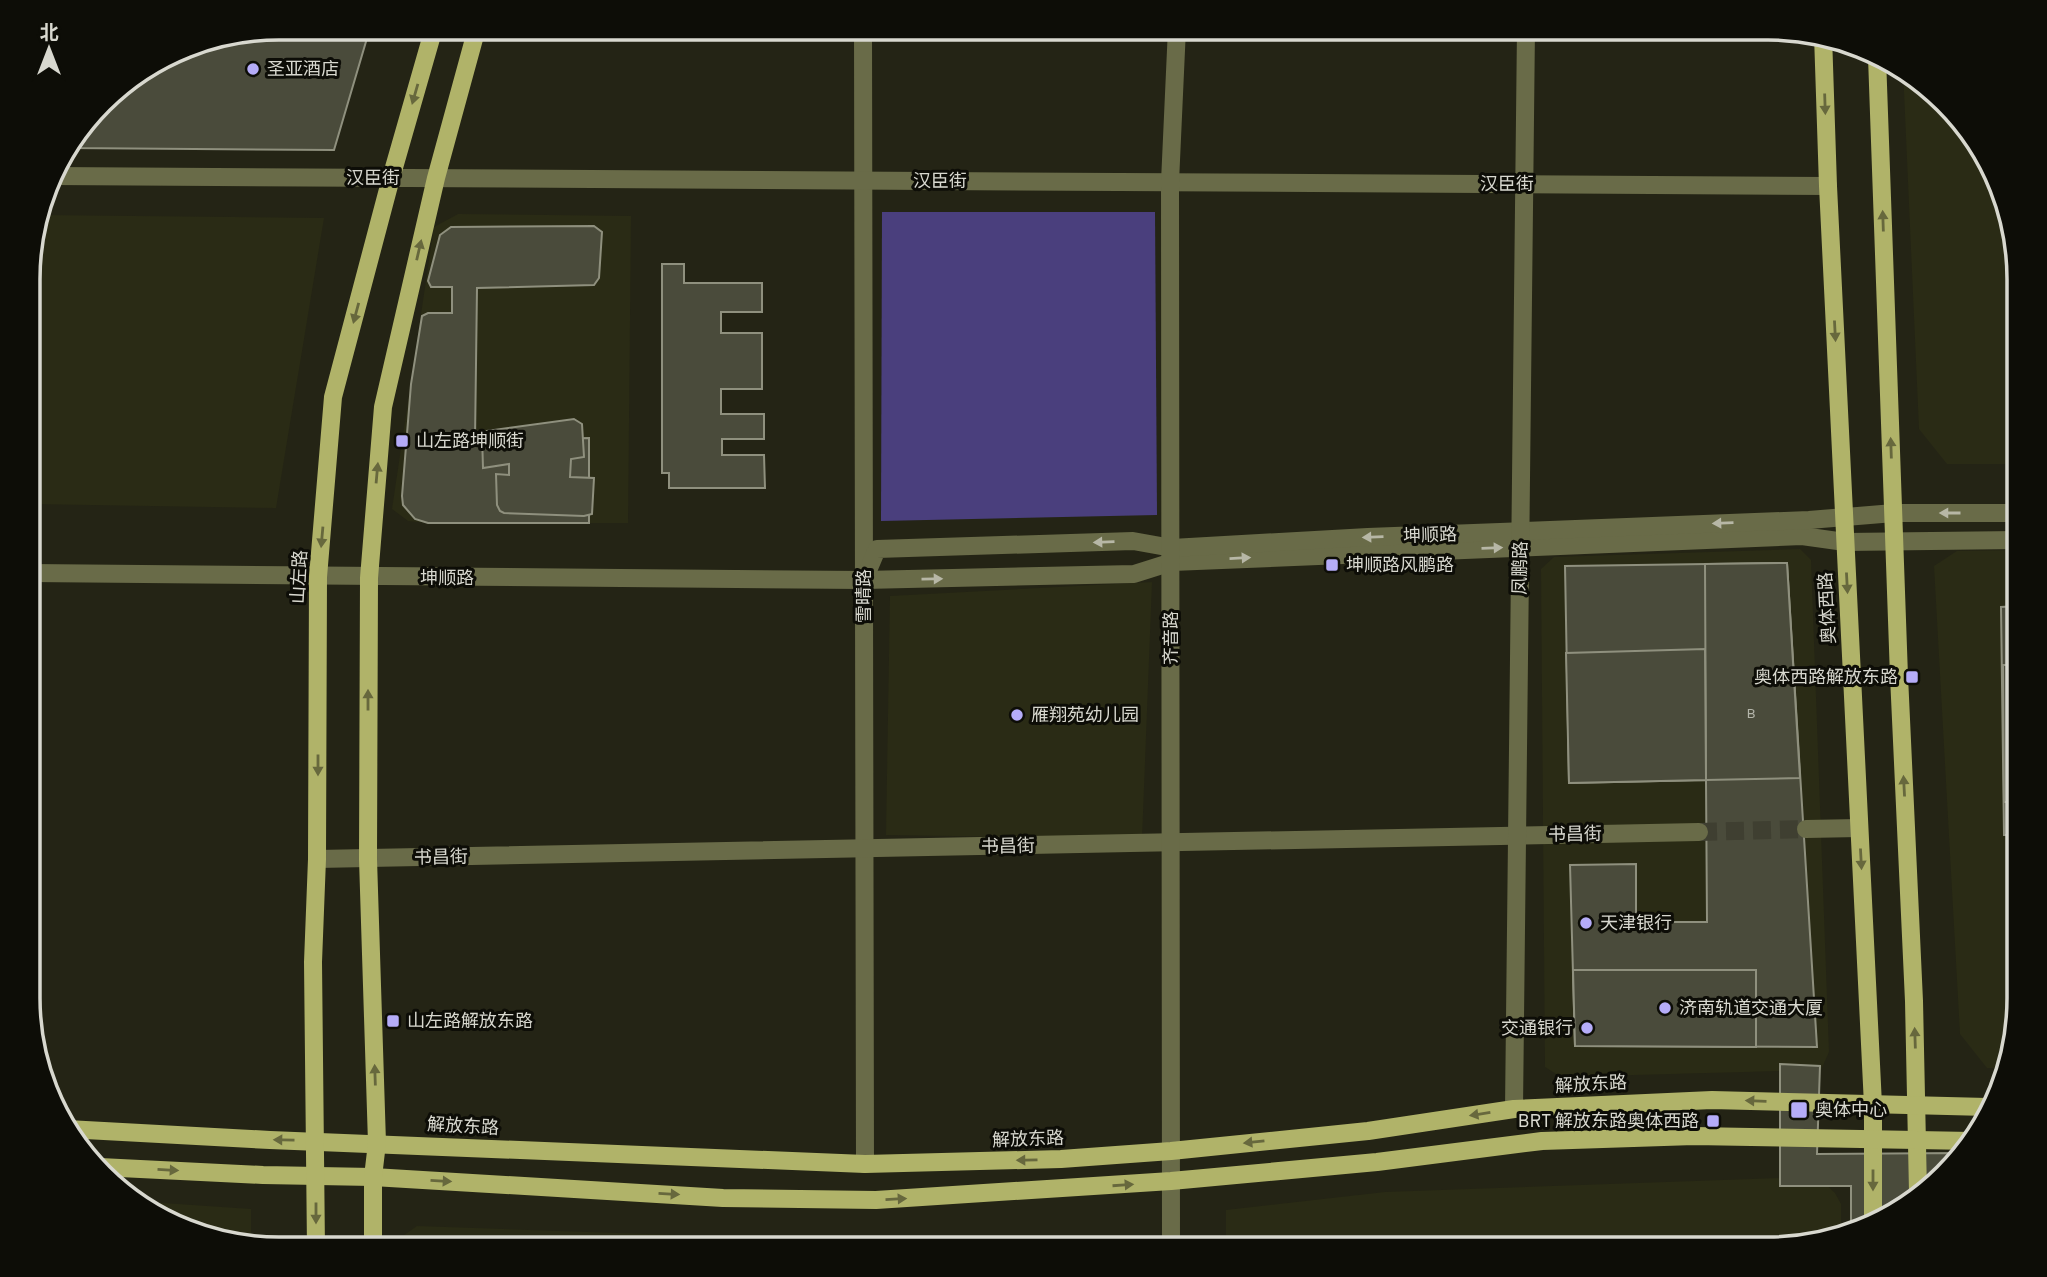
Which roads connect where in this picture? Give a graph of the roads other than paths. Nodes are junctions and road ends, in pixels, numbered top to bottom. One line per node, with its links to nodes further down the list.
1 (1176, 40): 12 (street, 齐音路)
2 (1526, 40): 13 (street, 凤鹏路)
3 (430, 41): 9 (main road, 山左路, one-way to 9)
4 (473, 41): 10 (main road)
5 (863, 41): 11 (street, 雪晴路)
6 (1823, 47): 14 (main road, 奥体西路, one-way to 14)
7 (1877, 68): 15 (main road, one-way to 7)
8 (64, 176): 9 (street, 汉臣街)
9 (391, 178): 10 (street, 汉臣街); 24 (main road, 山左路, one-way to 24)
10 (436, 178): 11 (street, 汉臣街); 25 (main road, one-way to 10)
11 (863, 180): 12 (street, 汉臣街); 26 (street, 雪晴路)
12 (1170, 182): 13 (street, 汉臣街); 22 (street, 齐音路)
13 (1525, 184): 14 (street, 汉臣街); 18 (street, 凤鹏路)
14 (1828, 186): 17 (main road, 奥体西路, one-way to 17)
15 (1894, 513): 16 (street, 坤顺路, one-way to 15); 17 (street, 坤顺路); 20 (main road)
16 (2006, 513)
17 (1844, 517): 18 (street, 坤顺路, one-way to 18); 21 (main road, 奥体西路)
18 (1521, 540): 21 (street, 坤顺路); 22 (street, 坤顺路); 30 (street, 凤鹏路)
19 (2006, 540): 20 (street, 坤顺路)
20 (1895, 541): 21 (street, 坤顺路); 36 (main road, one-way to 20)
21 (1845, 542): 27 (main road, 奥体西路, one-way to 27)
22 (1172, 555): 26 (street, 坤顺路, one-way to 22); 26 (street, 坤顺路, one-way to 26); 31 (street, 齐音路)
23 (40, 573): 24 (street, 坤顺路)
24 (318, 577): 25 (street, 坤顺路); 33 (main road, 山左路, one-way to 33)
25 (369, 578): 26 (street, 坤顺路); 34 (main road, one-way to 25)
26 (864, 580): 32 (street, 雪晴路)
27 (1859, 828): 28 (street); 35 (main road, 奥体西路, one-way to 35)
28 (1806, 829)
29 (1699, 832): 30 (street, 书昌街)
30 (1517, 835): 31 (street, 书昌街); 38 (street, 凤鹏路)
31 (1170, 842): 32 (street, 书昌街); 45 (street, 齐音路)
32 (864, 850): 34 (street, 书昌街); 46 (street, 雪晴路)
33 (317, 859): 34 (street, 书昌街); 42 (main road, 山左路)
34 (368, 859): 44 (main road, one-way to 34)
35 (1873, 1105): 36 (main road, 解放东路); 38 (main road, 解放东路, one-way to 38); 40 (main road, 奥体西路)
36 (1917, 1106): 37 (main road, 解放东路); 41 (main road)
37 (1980, 1107)
38 (1514, 1109): 45 (main road, 解放东路, one-way to 45)
39 (81, 1130): 42 (main road, 解放东路, one-way to 39)
40 (1873, 1139): 41 (main road); 50 (main road); 52 (main road, 奥体西路, one-way to 52)
41 (1917, 1140): 43 (main road); 51 (main road)
42 (315, 1141): 44 (main road, 解放东路); 48 (main road, 山左路)
43 (1957, 1141)
44 (377, 1143): 46 (main road, 解放东路); 49 (main road)
45 (1171, 1151): 46 (main road, 解放东路, one-way to 46); 50 (street, 齐音路)
46 (865, 1164)
47 (111, 1167): 48 (main road, one-way to 48)
48 (316, 1177): 49 (main road); 54 (main road, 山左路, one-way to 54)
49 (373, 1177): 50 (main road, one-way to 50); 55 (main road)
50 (1171, 1181): 53 (street, 齐音路)
51 (1918, 1183)
52 (1873, 1212)
53 (1171, 1236)
54 (316, 1237)
55 (373, 1237)

